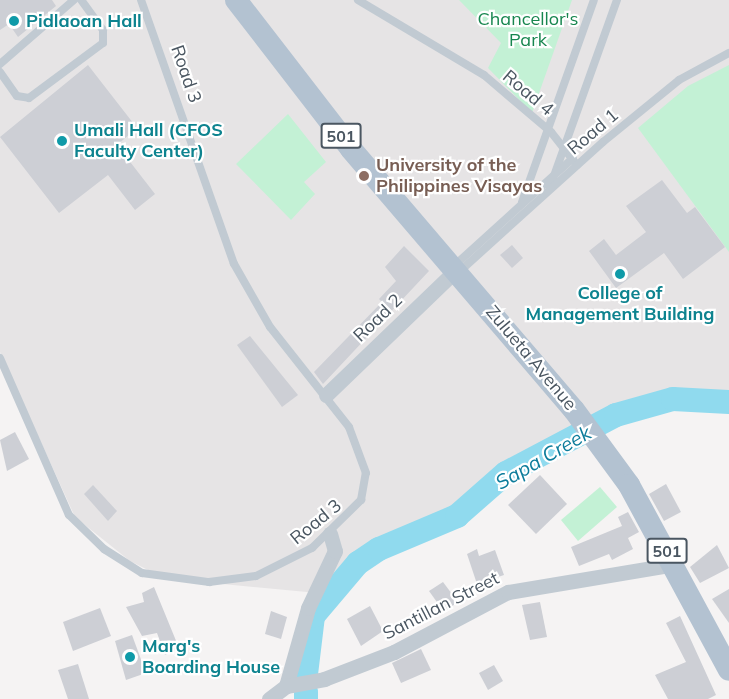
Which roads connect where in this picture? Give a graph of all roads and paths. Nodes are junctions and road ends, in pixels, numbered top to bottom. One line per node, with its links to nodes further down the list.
1 (74, 0): 9 (lane)
2 (81, 0): 10 (lane)
3 (141, 0): 19 (lane, Road 3)
4 (236, 0): 17 (main road, 501)
5 (358, 0): 11 (lane, Road 4)
6 (594, 0): 11 (lane)
7 (617, 0): 12 (lane)
8 (729, 53): 13 (lane, Road 1)
9 (0, 64)
10 (0, 72)
11 (551, 132): 12 (lane, Road 4); 16 (lane)
12 (567, 150): 13 (lane, Road 4); 14 (lane)
13 (575, 162): 14 (lane, Road 1); 15 (lane, Road 1)
14 (555, 172): 15 (lane); 16 (lane, Road 1)
15 (549, 188): 17 (lane, Road 1)
16 (522, 202): 17 (lane, Road 1)
17 (457, 269): 19 (street, Road 2); 21 (main road, Zulueta Avenue / 501)
18 (0, 358): 20 (lane, Road 3)
19 (326, 395): 20 (lane, Road 3)
20 (330, 534): 23 (street)
21 (675, 564): 22 (main road, Zulueta Avenue / 501); 23 (street, Santillan Street)
22 (729, 670)
23 (286, 686): 24 (street, Santillan Street)
24 (269, 699)

